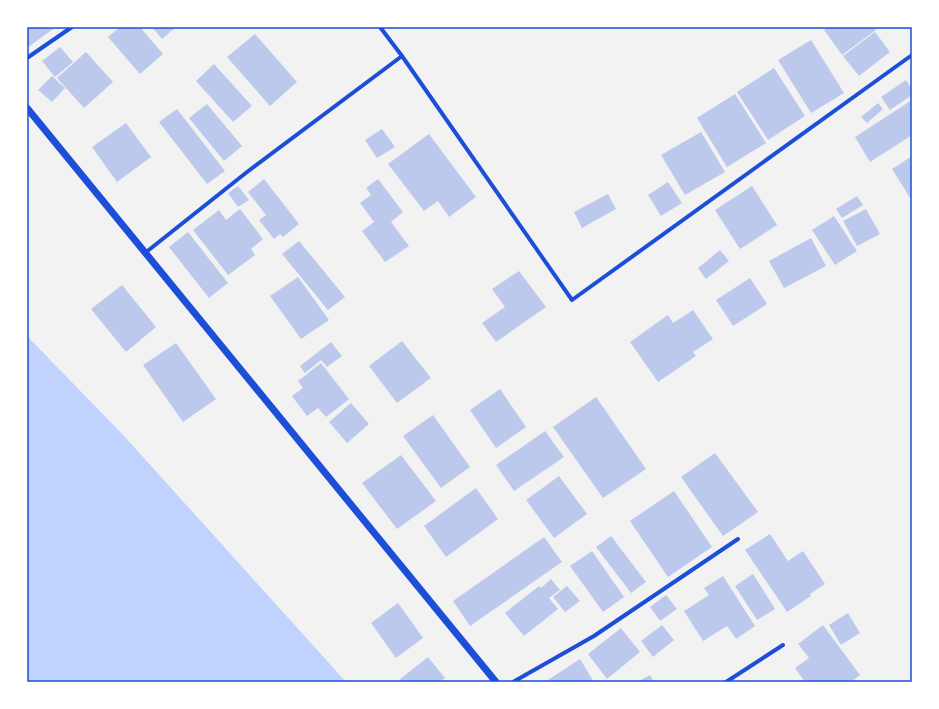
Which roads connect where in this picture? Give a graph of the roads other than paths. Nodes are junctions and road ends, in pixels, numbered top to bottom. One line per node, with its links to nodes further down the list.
1 (72, 27): 5 (street)
2 (380, 27): 4 (street)
3 (912, 55): 4 (street)
4 (402, 56): 7 (street)
5 (27, 58)
6 (27, 108): 7 (street)
7 (144, 253): 10 (street)
8 (738, 539): 11 (street)
9 (783, 645): 12 (street)
10 (496, 682)
11 (513, 682)
12 (726, 682)

